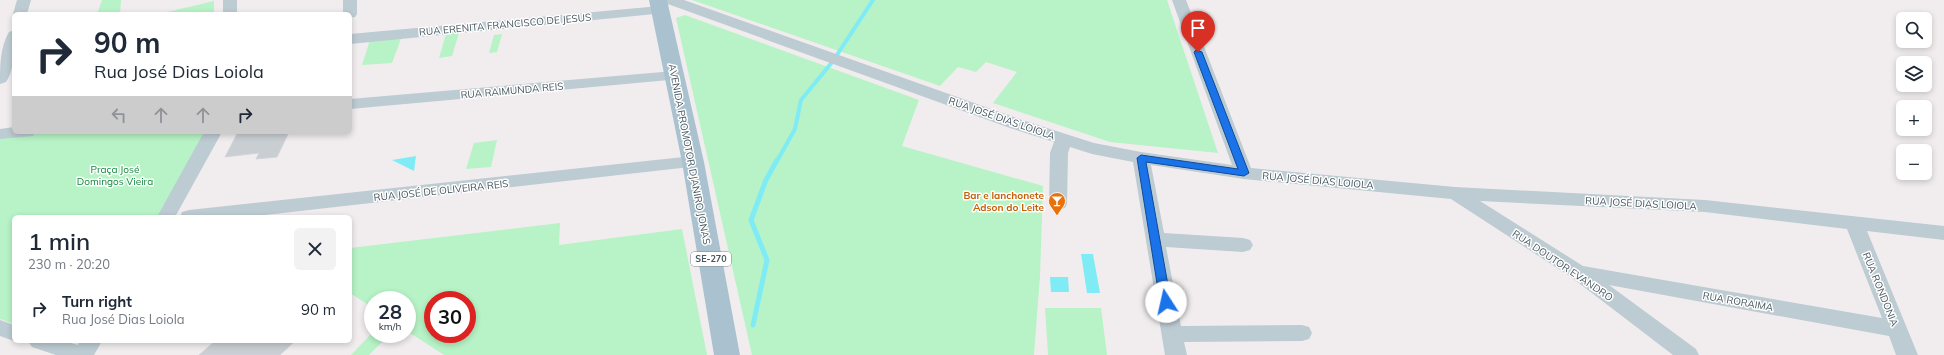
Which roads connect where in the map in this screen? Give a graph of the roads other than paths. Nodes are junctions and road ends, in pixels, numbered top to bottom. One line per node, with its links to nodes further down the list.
1 (24, 0): 6 (street)
2 (230, 0): 7 (street)
3 (350, 0): 8 (street)
4 (1179, 0): 20 (street)
5 (662, 3): 9 (street, RUA ERENITA FRANCISCO DE JESUS); 12 (main road, AVENIDA PROMOTOR DJANIRO JONAS / SE-270); 17 (street, RUA JOSÉ DIAS LOIOLA)
6 (21, 12)
7 (230, 12)
8 (350, 12)
9 (352, 39)
10 (9, 43): 11 (street)
11 (6, 71)
12 (674, 76): 13 (street, RUA RAIMUNDA REIS); 19 (main road, AVENIDA PROMOTOR DJANIRO JONAS / SE-270)
13 (352, 104)
14 (12, 133): 15 (street)
15 (0, 134)
16 (212, 134): 23 (street)
17 (1064, 139): 18 (street, RUA JOSÉ DIAS LOIOLA); 22 (street)
18 (1141, 158): 20 (street, RUA JOSÉ DIAS LOIOLA); 27 (street)
19 (693, 162): 24 (street, RUA JOSÉ DE OLIVEIRA REIS); 38 (main road, AVENIDA PROMOTOR DJANIRO JONAS / SE-270)
20 (1244, 173): 21 (street, RUA JOSÉ DIAS LOIOLA)
21 (1455, 192): 25 (street, RUA JOSÉ DIAS LOIOLA); 29 (street, RUA DOUTOR EVANDRO)
22 (1058, 204)
23 (167, 215)
24 (207, 215)
25 (1855, 224): 26 (street, RUA JOSÉ DIAS LOIOLA); 31 (street, RUA RONDONIA)
26 (1944, 233)
27 (1154, 239): 28 (street); 34 (street)
28 (1243, 246)
29 (1578, 272): 31 (street, RUA RORAIMA); 40 (street, RUA DOUTOR EVANDRO)
30 (0, 328): 32 (street)
31 (1898, 329): 41 (street, RUA RONDONIA)
32 (12, 332)
33 (1302, 333): 34 (street)
34 (1171, 334): 39 (street)
35 (45, 343): 37 (street)
36 (90, 343): 37 (street)
37 (82, 355)
38 (727, 355)
39 (1176, 355)
40 (1688, 355)
41 (1907, 355)

